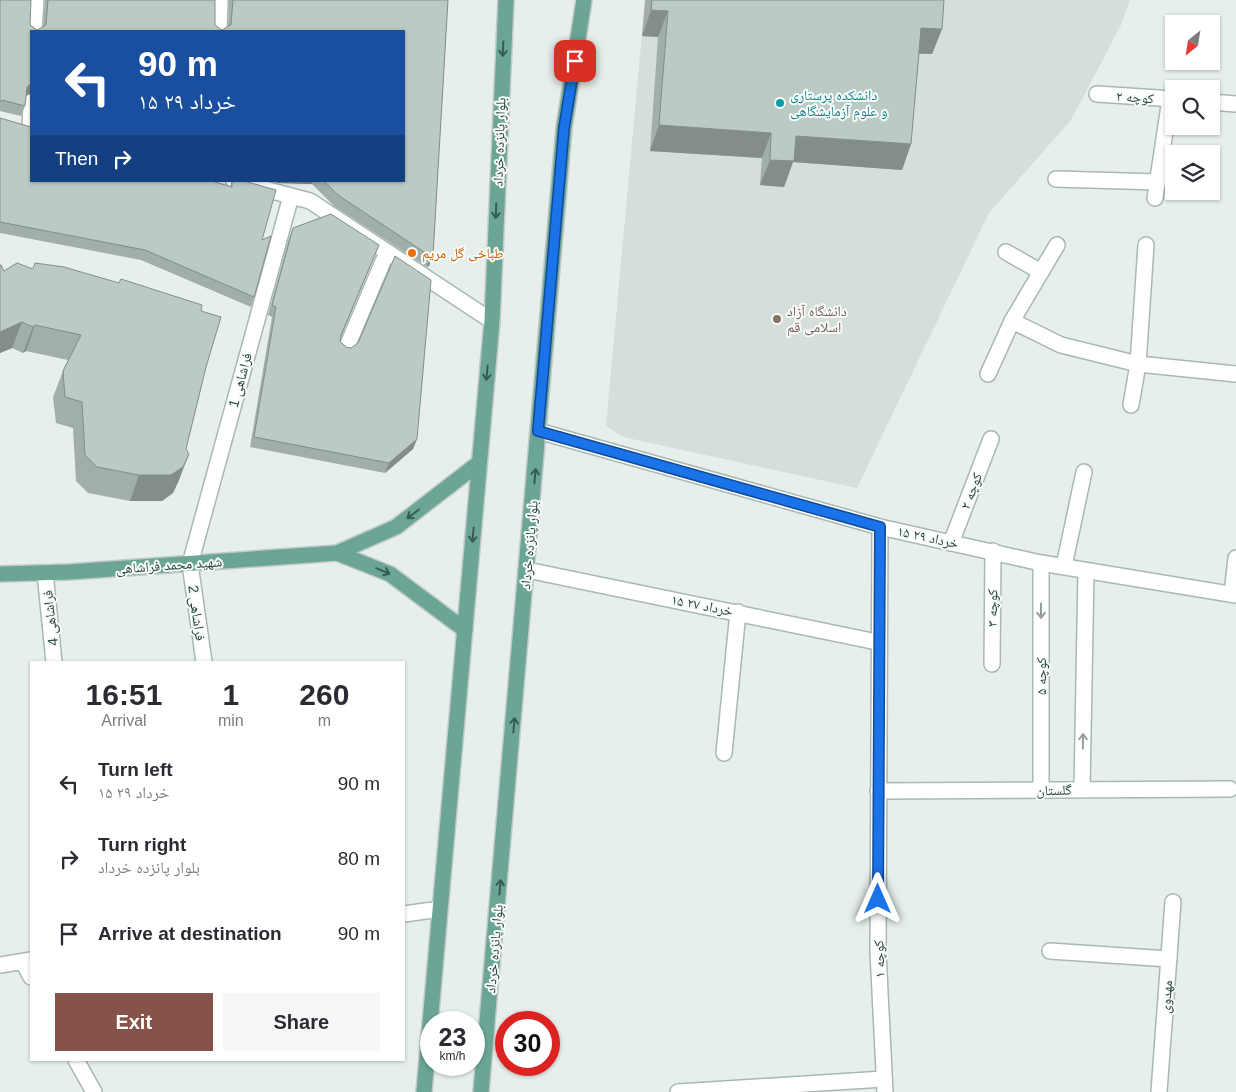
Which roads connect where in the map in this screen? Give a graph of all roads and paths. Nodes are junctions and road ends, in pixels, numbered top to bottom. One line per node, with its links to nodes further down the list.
1 (36, 0): 5 (street)
2 (220, 0): 6 (street)
3 (506, 2): 24 (main road, بلوار پانزده خرداد, one-way to 24)
4 (582, 4): 31 (main road, بلوار پانزده خرداد)
5 (34, 30)
6 (219, 30)
7 (1097, 94): 8 (street, کوچه ۲)
8 (1165, 99)
9 (1220, 103): 10 (street)
10 (1236, 104)
11 (15, 124): 12 (street)
12 (30, 128)
13 (1166, 135): 16 (street)
14 (1056, 179): 16 (street)
15 (238, 182): 17 (street)
16 (1158, 182): 18 (street)
17 (291, 196): 21 (street); 41 (street, فراشاهی 1)
18 (1155, 198)
19 (1057, 245): 23 (street)
20 (1146, 245): 27 (street)
21 (387, 252): 24 (street); 26 (street)
22 (1006, 252): 23 (street)
23 (1042, 272): 25 (street)
24 (492, 321): 33 (main road, بلوار پانزده خرداد, one-way to 33)
25 (1012, 321): 27 (street); 28 (street)
26 (346, 349)
27 (1138, 364): 29 (street); 30 (street)
28 (988, 374)
29 (1236, 374)
30 (1131, 405)
31 (538, 431): 35 (street, ۱۵ خرداد ۲۹); 43 (main road, بلوار پانزده خرداد, one-way to 31)
32 (991, 439): 36 (street, کوچه ۲)
33 (480, 463): 38 (main road, one-way to 38); 49 (main road, بلوار پانزده خرداد, one-way to 49)
34 (1084, 472): 42 (street)
35 (880, 527): 36 (street, ۱۵ خرداد ۲۹); 50 (street, کوچه ۱)
36 (951, 543): 37 (street, ۱۵ خرداد ۲۹)
37 (993, 551): 40 (street, ۱۵ خرداد ۲۹); 53 (street, کوچه ۳)
38 (337, 553): 41 (main road, شهید محمد فراشاهی); 49 (main road, one-way to 49)
39 (1236, 558): 47 (street)
40 (1041, 562): 42 (street, ۱۵ خرداد ۲۹); 57 (street, کوچه ۵, one-way to 57)
41 (190, 564): 45 (main road, شهید محمد فراشاهی); 52 (street, فراشاهی 2)
42 (1064, 566): 44 (street, ۱۵ خرداد ۲۹)
43 (527, 570): 48 (street, ۱۵ خرداد ۲۷); 70 (main road, بلوار پانزده خرداد, one-way to 43)
44 (1086, 570): 47 (street, ۱۵ خرداد ۲۹); 55 (street, one-way to 44)
45 (45, 573): 46 (main road, شهید محمد فراشاهی); 51 (street, فراشاهی 4)
46 (0, 574)
47 (1234, 595)
48 (738, 612): 50 (street, ۱۵ خرداد ۲۷); 54 (street)
49 (465, 630): 60 (main road, بلوار پانزده خرداد)
50 (877, 642): 58 (street, کوچه ۱)
51 (54, 661)
52 (204, 661)
53 (992, 664)
54 (724, 753)
55 (1082, 789): 56 (street, گلستان); 57 (street, گلستان)
56 (1230, 789)
57 (1041, 790): 58 (street, گلستان)
58 (878, 791): 67 (street, کوچه ۱)
59 (1173, 902): 63 (street, مهدوی)
60 (440, 909): 61 (street); 69 (main road, بلوار پانزده خرداد)
61 (405, 914)
62 (1050, 951): 63 (street)
63 (1169, 960): 72 (street, مهدوی)
64 (27, 961): 65 (street)
65 (0, 964)
66 (77, 1061): 68 (street)
67 (884, 1085): 71 (street)
68 (94, 1092)
69 (424, 1092)
70 (481, 1092)
71 (678, 1092)
72 (1159, 1092)

